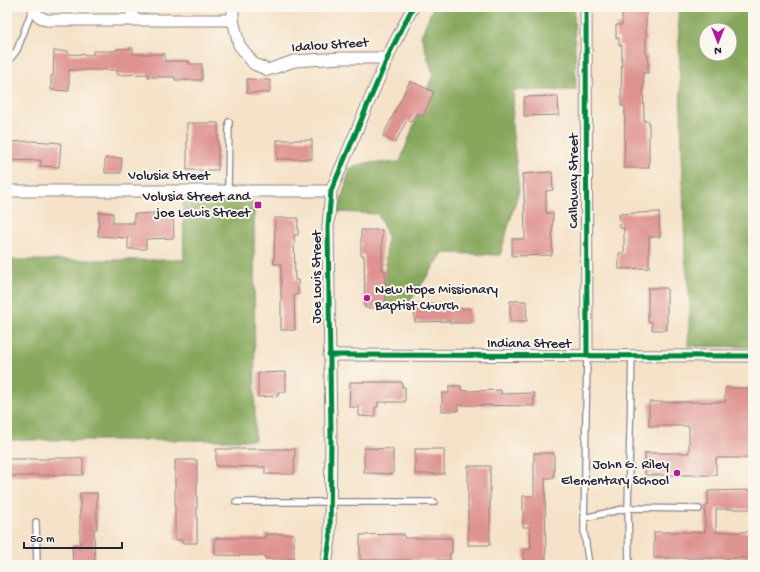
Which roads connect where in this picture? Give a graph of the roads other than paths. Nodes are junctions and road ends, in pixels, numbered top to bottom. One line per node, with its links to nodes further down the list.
1 (132, 7): 6 (street)
2 (233, 7): 7 (street, Idalou Street)
3 (413, 7): 8 (street, Joe Louis Street)
4 (586, 7): 15 (street, Calloway Street)
5 (33, 9): 6 (street); 9 (lane)
6 (132, 20): 7 (street)
7 (233, 20): 8 (street, Idalou Street)
8 (388, 58): 13 (street, Joe Louis Street)
9 (7, 63)
10 (229, 122): 12 (lane)
11 (7, 191): 12 (street, Volusia Street)
12 (228, 191): 13 (street, Volusia Street)
13 (331, 191): 14 (street, Joe Louis Street)
14 (329, 355): 15 (street, Indiana Street); 19 (street, Joe Louis Street)
15 (587, 356): 16 (street, Indiana Street); 23 (lane)
16 (632, 356): 17 (street, Indiana Street); 21 (lane)
17 (753, 356)
18 (236, 502): 19 (lane)
19 (330, 502): 20 (lane); 26 (street, Joe Louis Street)
20 (434, 502)
21 (628, 508): 22 (lane); 23 (lane); 28 (lane)
22 (699, 509)
23 (584, 518): 27 (lane)
24 (36, 522): 25 (lane)
25 (37, 565)
26 (326, 565)
27 (589, 565)
28 (629, 565)

